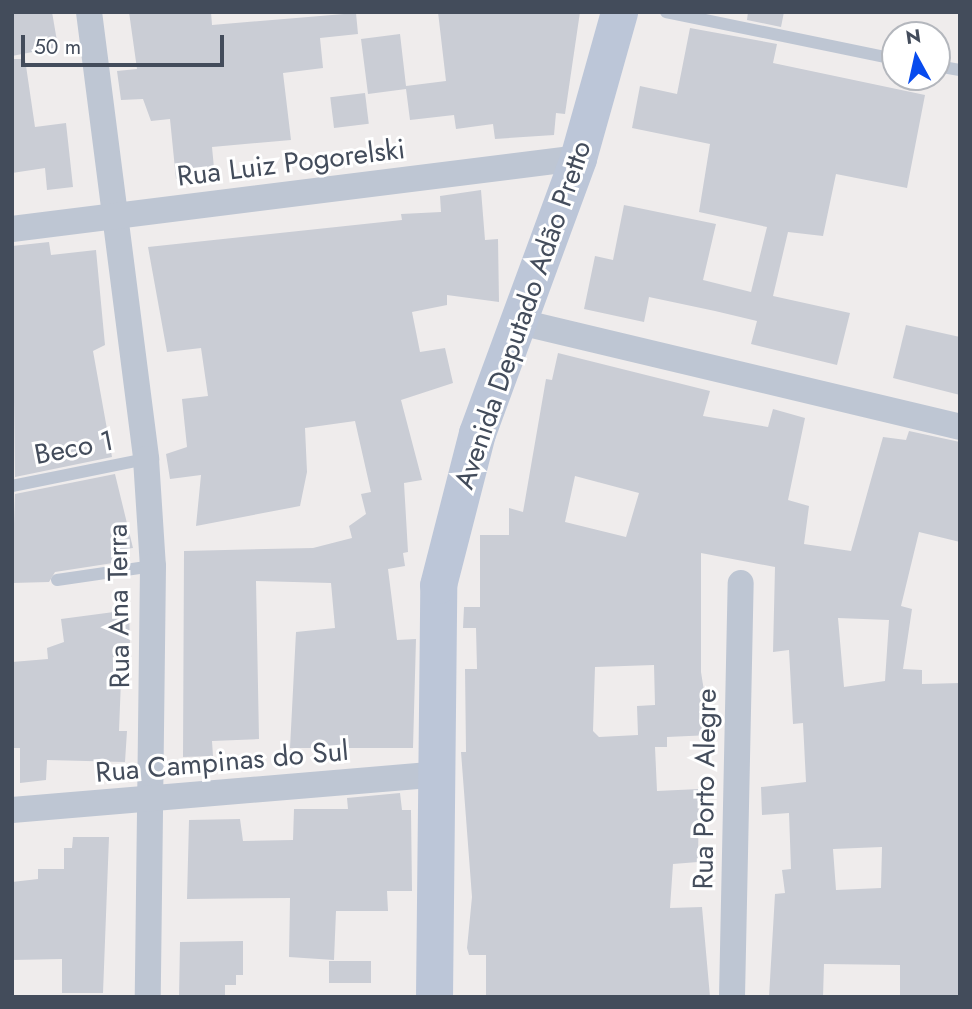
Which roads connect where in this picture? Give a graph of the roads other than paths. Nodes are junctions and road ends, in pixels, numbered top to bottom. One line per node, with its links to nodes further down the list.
1 (89, 12): 6 (street, Rua Ana Terra)
2 (619, 12): 5 (street, Avenida Deputado Adão Pretto)
3 (666, 12): 4 (lane)
4 (881, 56)
5 (578, 158): 6 (street, Rua Luiz Pogorelski); 8 (street, Avenida Deputado Adão Pretto)
6 (114, 217): 7 (street, Rua Luiz Pogorelski); 10 (street, Rua Ana Terra)
7 (12, 229)
8 (520, 322): 9 (street); 15 (street, Avenida Deputado Adão Pretto)
9 (960, 427)
10 (146, 459): 11 (lane, Beco 1); 12 (street, Rua Ana Terra)
11 (12, 486)
12 (153, 566): 13 (lane); 16 (street, Rua Ana Terra)
13 (57, 580)
14 (741, 583): 20 (street, Rua Porto Alegre)
15 (438, 774): 16 (street, Rua Campinas do Sul); 19 (street, Avenida Deputado Adão Pretto)
16 (153, 800): 17 (street, Rua Campinas do Sul); 18 (street, Rua Ana Terra)
17 (12, 810)
18 (148, 997)
19 (434, 997)
20 (732, 997)

